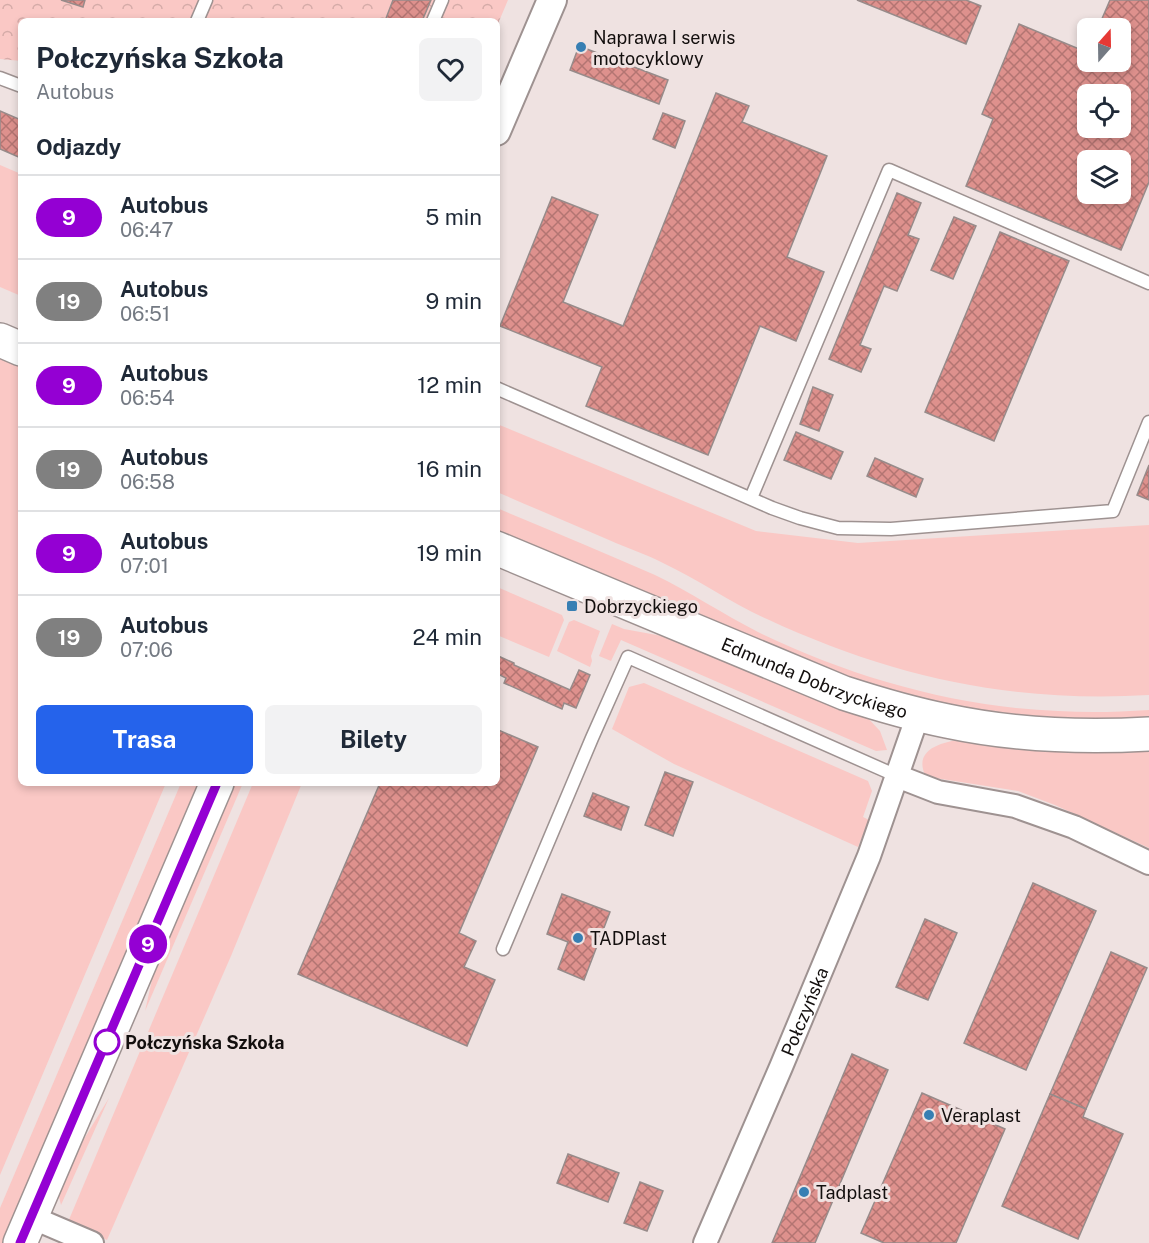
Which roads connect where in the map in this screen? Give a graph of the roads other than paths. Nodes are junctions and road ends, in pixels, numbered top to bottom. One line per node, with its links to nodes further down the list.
1 (206, 0): 4 (lane)
2 (442, 0): 5 (lane)
3 (552, 0): 8 (street)
4 (198, 18)
5 (434, 18)
6 (0, 78): 7 (lane)
7 (18, 85)
8 (500, 121)
9 (1149, 283): 14 (lane)
10 (0, 340): 11 (main road)
11 (18, 348)
12 (500, 390): 14 (lane)
13 (1149, 422): 14 (lane)
14 (751, 498)
15 (500, 550): 16 (main road, Edmunda Dobrzyckiego)
16 (918, 715): 17 (main road, Edmunda Dobrzyckiego); 18 (street, Połczyńska)
17 (1149, 734)
18 (897, 776): 20 (street); 21 (lane); 24 (street, Połczyńska)
19 (216, 786): 22 (main road)
20 (1149, 863)
21 (502, 949)
22 (26, 1230): 23 (street)
23 (92, 1243)
24 (705, 1243)

